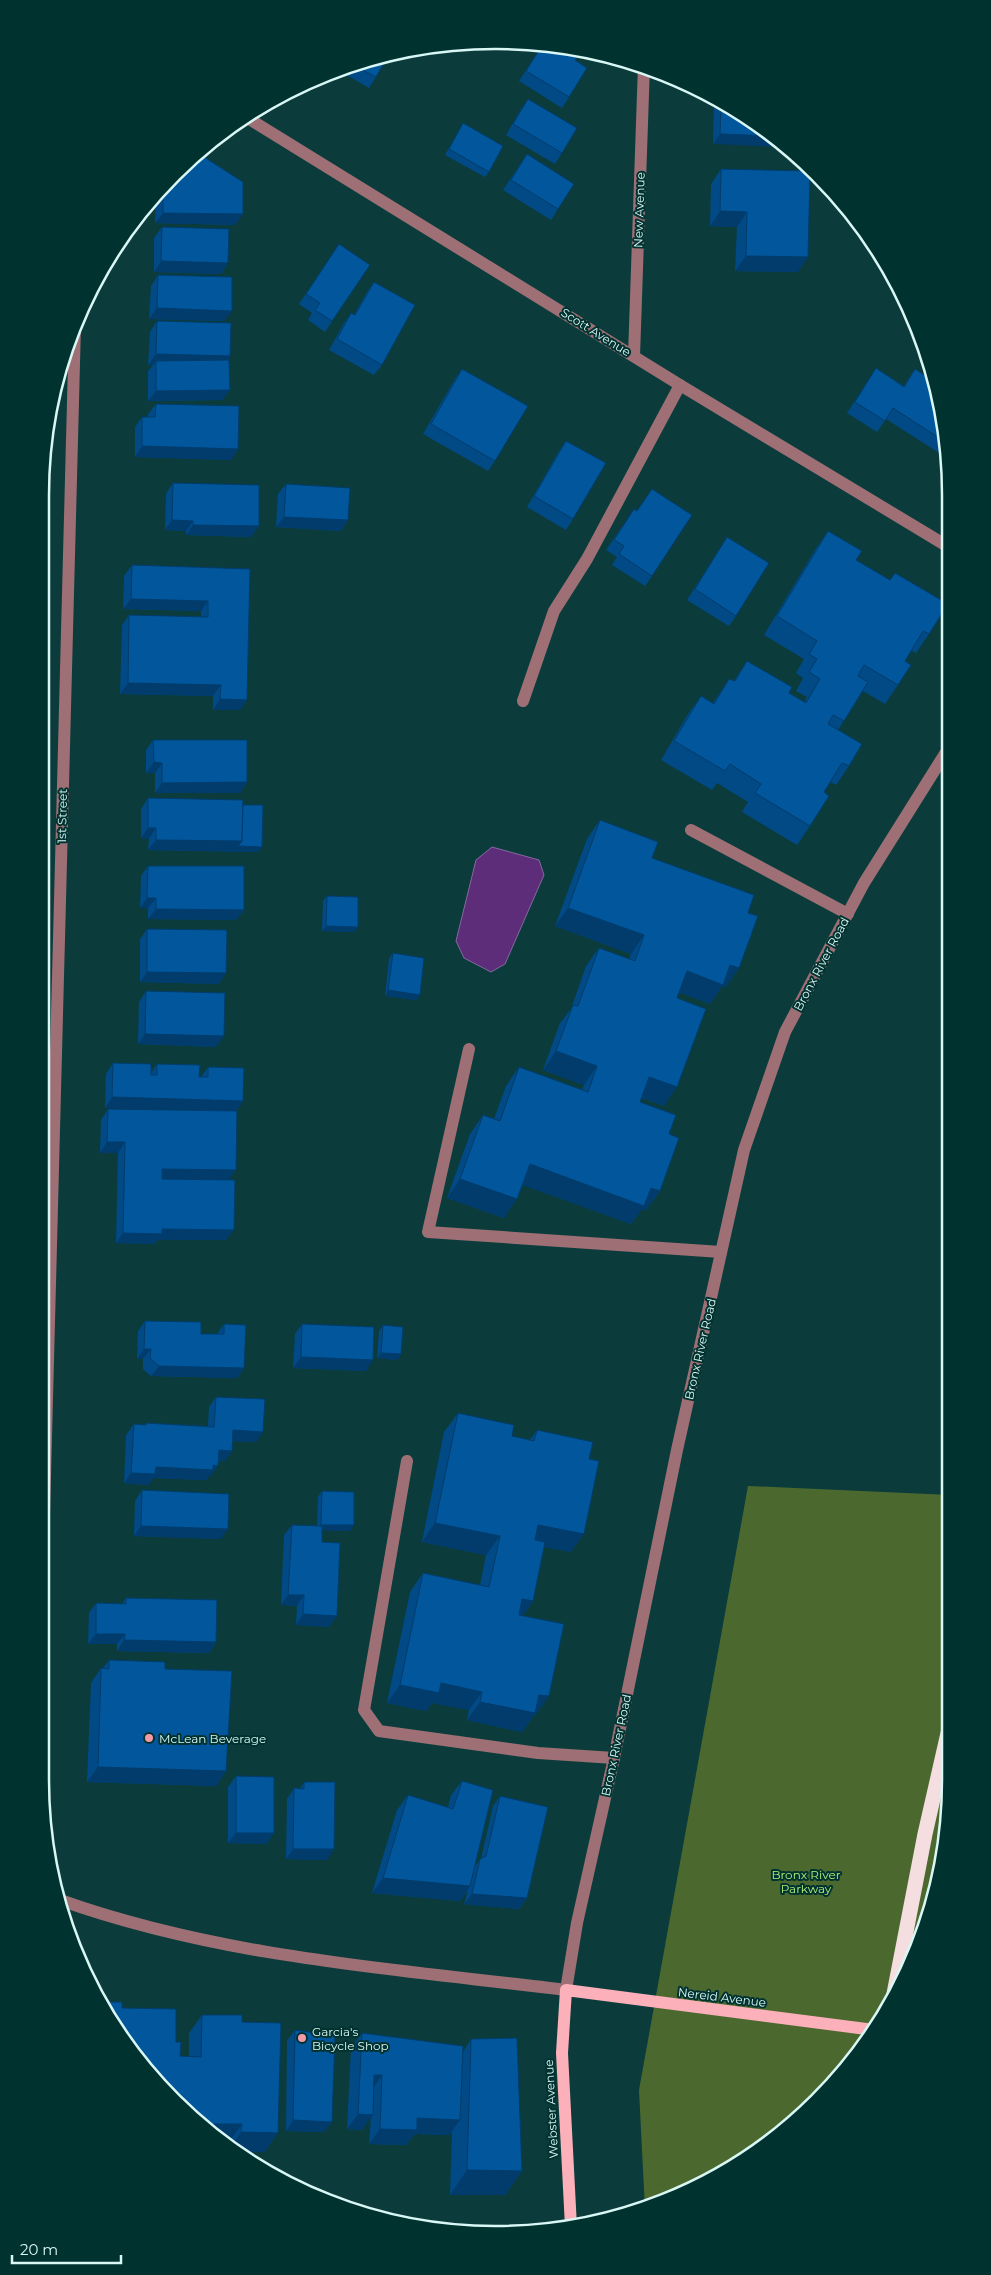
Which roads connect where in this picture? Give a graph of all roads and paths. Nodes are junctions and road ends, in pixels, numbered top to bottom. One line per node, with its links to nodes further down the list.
1 (644, 74): 4 (street, New Avenue)
2 (252, 121): 4 (street, Scott Avenue)
3 (74, 346): 13 (street, 1st Street)
4 (634, 356): 5 (street, Scott Avenue)
5 (680, 385): 6 (street, Scott Avenue); 7 (street)
6 (942, 543)
7 (523, 701)
8 (942, 759): 10 (street, Bronx River Road)
9 (690, 830): 10 (street)
10 (848, 914): 12 (street, Bronx River Road)
11 (469, 1049): 12 (street)
12 (721, 1252): 15 (street, Bronx River Road)
13 (49, 1311)
14 (408, 1461): 15 (street)
15 (614, 1758): 19 (street, Bronx River Road)
16 (942, 1759): 18 (highway)
17 (66, 1902): 19 (street)
18 (898, 1972)
19 (566, 1990): 20 (main road, Nereid Avenue); 21 (main road, Webster Avenue)
20 (866, 2029)
21 (571, 2220)

